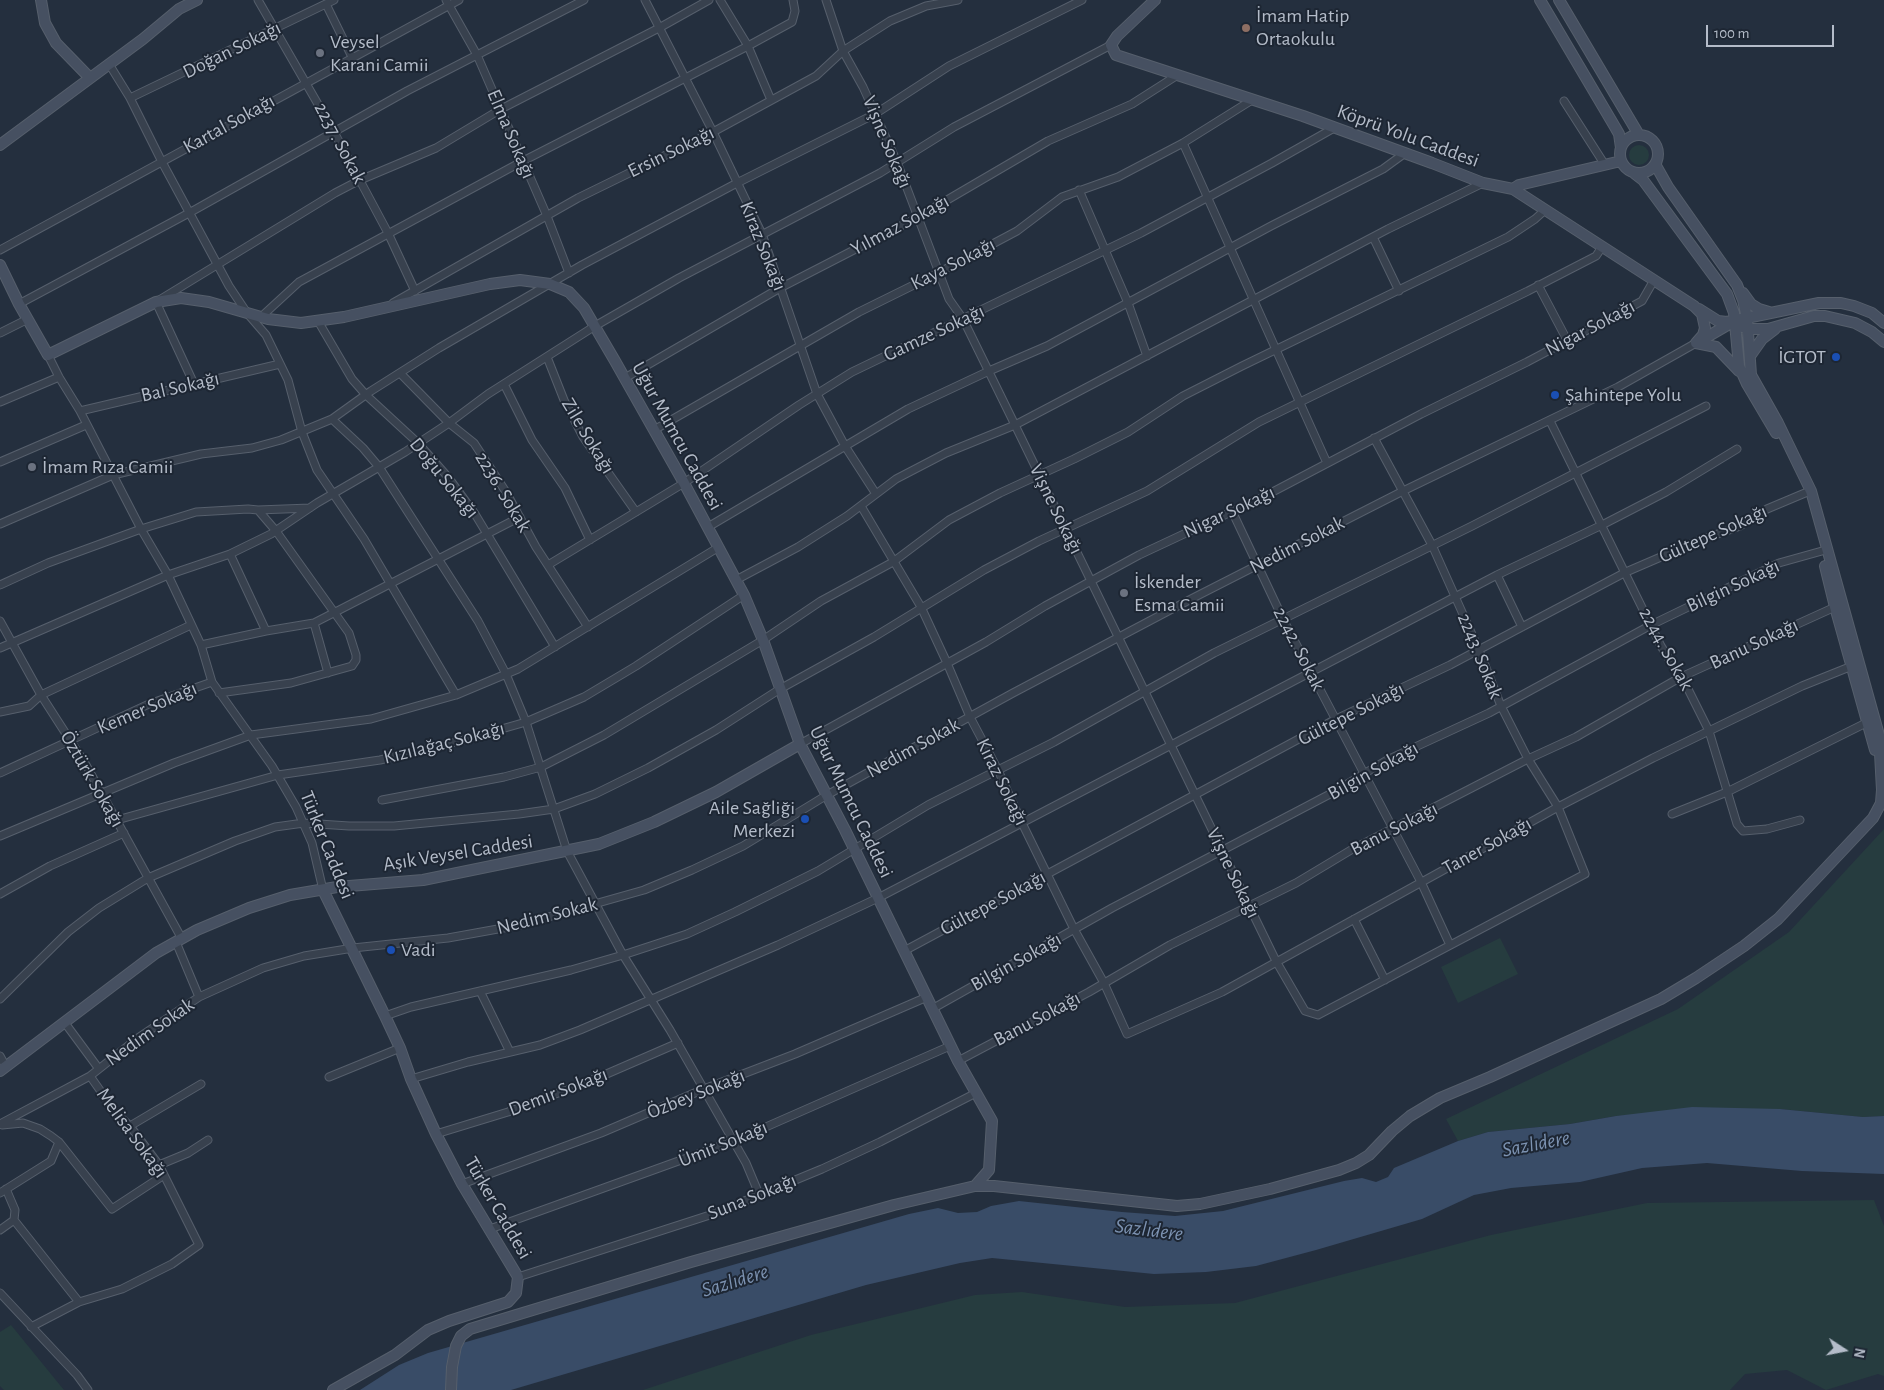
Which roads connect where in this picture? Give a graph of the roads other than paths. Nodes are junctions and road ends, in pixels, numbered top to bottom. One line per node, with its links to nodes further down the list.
1 (41, 0): 29 (street)
2 (197, 0): 26 (street)
3 (258, 0): 20 (street, 2237. Sokak)
4 (334, 0): 18 (street, Doğan Sokağı)
5 (459, 0): 17 (street, Kartal Sokağı)
6 (584, 0): 24 (street)
7 (645, 0): 19 (street, Kiraz Sokağı)
8 (709, 0): 19 (street)
9 (720, 0): 22 (street)
10 (793, 0): 22 (street)
11 (826, 0): 23 (street, Vişne Sokağı)
12 (958, 0): 23 (street, Ersin Sokağı)
13 (1082, 0): 36 (street)
14 (1155, 0): 21 (street)
15 (1540, 0): 43 (street)
16 (1559, 0): 40 (street)
17 (447, 3): 24 (street, Elma Sokağı); 25 (street, Kartal Sokağı)
18 (326, 4): 20 (street, Doğan Sokağı); 25 (street)
19 (659, 28): 28 (street, Kiraz Sokağı); 35 (street)
20 (276, 29): 30 (street, 2237. Sokak); 31 (street, Doğan Sokağı)
21 (1111, 45): 27 (street, Köprü Yolu Caddesi); 48 (street)
22 (748, 46): 28 (street); 32 (street)
23 (843, 50): 32 (street, Ersin Sokağı); 36 (street, Vişne Sokağı)
24 (477, 55): 35 (street, Elma Sokağı); 38 (street)
25 (352, 57): 30 (street, Kartal Sokağı)
26 (109, 64): 29 (street); 31 (street)
27 (1176, 76): 33 (street, Köprü Yolu Caddesi); 61 (street, Yılmaz Sokağı)
28 (685, 77): 39 (street, Kiraz Sokağı); 46 (street)
29 (90, 78): 42 (street)
30 (306, 82): 38 (street, 2237. Sokak); 47 (street, Kartal Sokağı)
31 (130, 98): 47 (street)
32 (772, 100): 39 (street, Ersin Sokağı)
33 (1252, 100): 37 (street, Köprü Yolu Caddesi); 41 (street, Kaya Sokağı)
34 (1564, 101): 50 (street)
35 (501, 109): 46 (street, Elma Sokağı); 52 (street)
36 (875, 114): 48 (street, Vişne Sokağı); 53 (street)
37 (1334, 128): 44 (street, Köprü Yolu Caddesi); 57 (street, Gamze Sokağı)
38 (334, 132): 52 (street, 2237. Sokak); 59 (street)
39 (713, 132): 53 (street, Kiraz Sokağı); 60 (street, Ersin Sokağı)
40 (1639, 135): 43 (street); 49 (street)
41 (1183, 143): 56 (street, Kaya Sokağı); 57 (street)
42 (0, 146)
43 (1621, 148): 45 (street)
44 (1406, 153): 54 (street, Köprü Yolu Caddesi); 66 (street)
45 (1621, 160): 50 (street); 51 (street)
46 (523, 161): 60 (street, Elma Sokağı); 62 (street)
47 (162, 162): 59 (street); 67 (street, Kartal Sokağı)
48 (898, 162): 61 (street, Vişne Sokağı); 63 (street)
49 (1656, 164): 51 (street); 75 (street)
50 (1605, 165): 55 (street)
51 (1634, 173): 92 (street)
52 (360, 180): 62 (street, 2237. Sokak); 69 (street)
53 (737, 183): 63 (street, Kiraz Sokağı); 71 (street)
54 (1483, 183): 55 (street, Köprü Yolu Caddesi); 64 (street)
55 (1513, 189): 58 (street, Köprü Yolu Caddesi)
56 (1079, 190): 68 (street); 72 (street, Kaya Sokağı)
57 (1208, 197): 66 (street); 68 (street, Gamze Sokağı)
58 (1545, 210): 65 (street, Köprü Yolu Caddesi); 79 (street)
59 (190, 213): 69 (street); 84 (street)
60 (546, 216): 71 (street, Elma Sokağı); 78 (street, Ersin Sokağı)
61 (918, 217): 72 (street, Vişne Sokağı); 77 (street, Yılmaz Sokağı)
62 (388, 233): 78 (street, 2237. Sokak); 88 (street)
63 (762, 234): 77 (street, Kiraz Sokağı); 95 (street)
64 (1373, 237): 79 (street); 80 (street)
65 (1602, 247): 73 (street, Köprü Yolu Caddesi); 76 (street)
66 (1231, 248): 80 (street); 82 (street)
67 (0, 250)
68 (1105, 250): 82 (street); 90 (street, Gamze Sokağı)
69 (217, 264): 81 (street); 86 (street)
70 (0, 265): 84 (street)
71 (569, 273): 74 (street)
72 (938, 273): 90 (street, Vişne Sokağı); 101 (street, Kaya Sokağı)
73 (1654, 280): 83 (street, Köprü Yolu Caddesi); 98 (street, Nigar Sokağı)
74 (550, 284): 85 (street, Uğur Mumcu Caddesi); 95 (street, Uğur Mumcu Caddesi); 109 (street)
75 (1737, 284): 87 (street); 94 (street)
76 (1538, 285): 98 (street); 118 (street)
77 (780, 288): 101 (street, Kiraz Sokağı); 112 (street, Yılmaz Sokağı)
78 (415, 290): 85 (street, Ersin Sokağı)
79 (1399, 291): 102 (street)
80 (1254, 299): 102 (street); 104 (street)
81 (156, 302): 86 (street, Uğur Mumcu Caddesi); 103 (street, Uğur Mumcu Caddesi); 113 (street)
82 (1128, 303): 104 (street); 108 (street)
83 (1690, 303): 92 (street); 100 (street, Köprü Yolu Caddesi)
84 (19, 304): 89 (street)
85 (384, 308): 91 (street, Uğur Mumcu Caddesi)
86 (246, 313): 88 (street, Uğur Mumcu Caddesi); 107 (street)
87 (1770, 313): 93 (street); 94 (street)
88 (261, 317): 91 (street, Uğur Mumcu Caddesi)
89 (28, 319): 97 (street); 103 (street)
90 (963, 320): 108 (street, Vişne Sokağı); 115 (street, Gamze Sokağı)
91 (318, 321): 116 (street, Doğu Sokağı)
92 (1734, 321): 94 (street); 100 (street); 110 (street)
93 (1884, 323)
94 (1747, 324): 96 (street); 106 (street)
95 (595, 326): 105 (street); 112 (street, Uğur Mumcu Caddesi)
96 (1779, 327): 99 (street); 106 (street)
97 (0, 333)
98 (1567, 340): 128 (street, Nigar Sokağı)
99 (1884, 342)
100 (1696, 343): 110 (street); 122 (street, Nedim Sokak)
101 (800, 345): 115 (street, Kiraz Sokağı); 126 (street, Kaya Sokağı)
102 (1276, 350): 118 (street); 137 (street)
103 (48, 355): 111 (street, Türker Caddesi)
104 (1147, 356): 125 (street)
105 (547, 357): 114 (street); 147 (street, Zile Sokağı)
106 (1749, 357): 212 (street)
107 (280, 364): 113 (street, Bal Sokağı); 127 (street)
108 (989, 371): 125 (street, Vişne Sokağı); 130 (street)
109 (400, 373): 116 (street); 123 (street, 2236. Sokak)
110 (1743, 376): 140 (street)
111 (59, 377): 117 (street); 120 (street, Türker Caddesi)
112 (625, 378): 126 (street, Uğur Mumcu Caddesi)
113 (194, 384): 120 (street, Bal Sokağı)
114 (504, 384): 123 (street); 156 (street)
115 (817, 394): 130 (street, Kiraz Sokağı); 138 (street, Gamze Sokağı)
116 (366, 395): 121 (street); 129 (street, Doğu Sokağı)
117 (0, 402)
118 (1300, 402): 133 (street); 152 (street)
119 (1706, 406): 135 (street)
120 (80, 412): 124 (street, Türker Caddesi)
121 (332, 419): 127 (street); 134 (street)
122 (1550, 421): 135 (street, 2244. Sokak); 139 (street, Nedim Sokak)
123 (450, 423): 129 (street); 148 (street, 2236. Sokak)
124 (86, 425): 132 (street); 136 (street, Türker Caddesi)
125 (1015, 425): 137 (street, Vişne Sokağı); 142 (street)
126 (654, 430): 138 (street, Uğur Mumcu Caddesi)
127 (302, 432): 136 (street); 141 (street)
128 (1374, 438): 133 (street, Nigar Sokağı); 139 (street, 2243. Sokak)
129 (418, 443): 134 (street); 155 (street, Doğu Sokağı)
130 (845, 446): 142 (street, Kiraz Sokağı); 151 (street)
131 (1737, 449): 150 (street)
132 (0, 462)
133 (1327, 463): 146 (street, Nigar Sokağı)
134 (379, 467): 141 (street); 161 (street)
135 (1576, 472): 150 (street, 2244. Sokak); 157 (street)
136 (113, 475): 149 (street); 153 (street, Türker Caddesi)
137 (1040, 475): 152 (street, Vişne Sokağı); 162 (street)
138 (684, 483): 147 (street, Gamze Sokağı); 151 (street, Uğur Mumcu Caddesi)
139 (1402, 491): 157 (street, 2243. Sokak); 164 (street, Nedim Sokak)
140 (1805, 493): 159 (street); 165 (street, Gültepe Sokağı)
141 (333, 494): 144 (street); 170 (street)
142 (876, 494): 143 (street)
143 (861, 506): 162 (street, Kiraz Sokağı); 168 (street)
144 (310, 508): 145 (street); 154 (street)
145 (258, 510): 153 (street); 154 (street)
146 (1232, 511): 164 (street, 2242. Sokak); 169 (street, Nigar Sokağı)
147 (636, 512): 156 (street, Gamze Sokağı)
148 (520, 518): 155 (street); 163 (street, 2236. Sokak)
149 (0, 524)
150 (1602, 525): 165 (street, 2244. Sokak); 167 (street)
151 (708, 527): 158 (street, Uğur Mumcu Caddesi)
152 (1066, 528): 169 (street, Vişne Sokağı); 175 (street)
153 (141, 529): 166 (street, Türker Caddesi); 171 (street)
154 (276, 531): 160 (street); 176 (street)
155 (488, 534): 161 (street); 189 (street, Doğu Sokağı)
156 (590, 540): 163 (street, Gamze Sokağı)
157 (1432, 545): 173 (street, 2243. Sokak); 177 (street)
158 (719, 547): 168 (street, Uğur Mumcu Caddesi); 182 (street)
159 (1822, 551): 174 (street); 181 (street, Bilgin Sokağı)
160 (230, 554): 166 (street); 184 (street)
161 (439, 559): 170 (street); 196 (street)
162 (893, 562): 175 (street, Kiraz Sokağı); 186 (street)
163 (548, 565): 182 (street, 2236. Sokak)
164 (1258, 565): 177 (street, 2242. Sokak); 185 (street, Nedim Sokak)
165 (1626, 572): 181 (street, 2244. Sokak); 183 (street, Gültepe Sokağı)
166 (168, 575): 180 (street, Türker Caddesi); 187 (street)
167 (1496, 575): 173 (street); 183 (street)
168 (736, 580): 172 (street, Uğur Mumcu Caddesi)
169 (1091, 581): 185 (street, Vişne Sokağı); 192 (street, Nigar Sokağı)
170 (390, 584): 176 (street); 203 (street)
171 (0, 585)
172 (744, 595): 186 (street, Uğur Mumcu Caddesi); 208 (street, Kızılağaç Sokağı)
173 (1456, 596): 191 (street, 2243. Sokak); 194 (street)
174 (1835, 607): 193 (street); 197 (street, Banu Sokağı)
175 (921, 608): 192 (street, Kiraz Sokağı); 199 (street)
176 (336, 614): 179 (street); 195 (street)
177 (1283, 619): 194 (street, 2242. Sokak); 200 (street)
178 (0, 621): 187 (street, Öztürk Sokağı)
179 (314, 623): 184 (street); 195 (street)
180 (191, 625): 188 (street, Türker Caddesi); 202 (street)
181 (1651, 626): 197 (street, 2244. Sokak); 204 (street, Bilgin Sokağı)
182 (588, 627): 189 (street)
183 (1522, 627): 191 (street, Gültepe Sokağı)
184 (266, 631): 188 (street)
185 (1119, 638): 200 (street, Vişne Sokağı); 206 (street, Nedim Sokak)
186 (763, 640): 199 (street, Uğur Mumcu Caddesi); 217 (street)
187 (13, 643): 190 (street); 202 (street, Öztürk Sokağı)
188 (201, 645): 198 (street, Türker Caddesi)
189 (555, 647): 196 (street)
190 (0, 648)
191 (1479, 650): 204 (street, 2243. Sokak); 207 (street, Gültepe Sokağı)
192 (947, 663): 206 (street, Kiraz Sokağı); 214 (street, Nigar Sokağı)
193 (1852, 666): 209 (street); 210 (street, Taner Sokağı)
194 (1310, 672): 207 (street, 2242. Sokak); 215 (street)
195 (328, 673): 201 (street)
196 (506, 674): 203 (street); 208 (street)
197 (1681, 677): 210 (street, 2244. Sokak); 216 (street, Banu Sokağı)
198 (212, 682): 201 (street, Türker Caddesi); 213 (street, Kemer Sokağı)
199 (780, 689): 214 (street, Uğur Mumcu Caddesi); 228 (street)
200 (1145, 692): 215 (street, Vişne Sokağı); 218 (street)
201 (219, 693): 211 (street, Türker Caddesi)
202 (41, 695): 205 (street); 213 (street, Öztürk Sokağı)
203 (456, 695): 211 (street)
204 (1501, 706): 216 (street, 2243. Sokak); 220 (street, Bilgin Sokağı)
205 (0, 712)
206 (970, 717): 218 (street, Kiraz Sokağı); 224 (street, Nedim Sokak)
207 (1336, 720): 220 (street, 2242. Sokak); 225 (street, Gültepe Sokağı)
208 (526, 722): 217 (street); 221 (street, Kızılağaç Sokağı)
209 (1868, 722): 212 (street); 222 (street)
210 (1709, 731): 222 (street, 2244. Sokak); 227 (street, Taner Sokağı)
211 (251, 735): 221 (street, Türker Caddesi); 223 (street)
212 (1878, 735): 290 (street)
213 (72, 741): 219 (street, Kemer Sokağı); 223 (street, Öztürk Sokağı)
214 (800, 744): 224 (street, Uğur Mumcu Caddesi); 239 (street, Aşık Veysel Caddesi)
215 (1171, 745): 225 (street, Vişne Sokağı); 232 (street)
216 (1528, 759): 227 (street, 2243. Sokak); 234 (street, Banu Sokağı)
217 (541, 766): 226 (street); 228 (street)
218 (998, 770): 232 (street, Kiraz Sokağı); 237 (street)
219 (0, 773)
220 (1363, 774): 234 (street, 2242. Sokak); 238 (street, Bilgin Sokağı)
221 (278, 776): 230 (street, Kızılağaç Sokağı); 233 (street, Türker Caddesi)
222 (1727, 792): 229 (street); 231 (street, 2244. Sokak)
223 (102, 793): 230 (street, Öztürk Sokağı); 236 (street)
224 (827, 795): 237 (street, Uğur Mumcu Caddesi); 246 (street, Nedim Sokak)
225 (1196, 796): 238 (street, Vişne Sokağı); 240 (street, Gültepe Sokağı)
226 (382, 800)
227 (1558, 807): 242 (street, Taner Sokağı); 251 (street, 2243. Sokak)
228 (554, 809): 233 (street); 239 (street)
229 (1672, 814)
230 (117, 820): 235 (street, Öztürk Sokağı)
231 (1800, 820)
232 (1022, 823): 240 (street, Kiraz Sokağı); 245 (street)
233 (304, 824): 241 (street); 243 (street, Türker Caddesi)
234 (1393, 830): 242 (street, 2242. Sokak); 247 (street, Banu Sokağı)
235 (124, 833): 241 (street, Öztürk Sokağı); 244 (street)
236 (0, 836)
237 (855, 850): 245 (street, Uğur Mumcu Caddesi); 254 (street)
238 (1222, 850): 247 (street, Vişne Sokağı); 249 (street, Bilgin Sokağı)
239 (567, 851): 243 (street, Aşık Veysel Caddesi); 246 (street)
240 (1048, 874): 249 (street, Kiraz Sokağı); 253 (street, Gültepe Sokağı)
241 (148, 878): 250 (street, Öztürk Sokağı); 261 (street)
242 (1421, 882): 248 (street, Taner Sokağı); 251 (street, 2242. Sokak)
243 (324, 890): 250 (street, Aşık Veysel Caddesi); 252 (street, Türker Caddesi)
244 (0, 894)
245 (878, 898): 253 (street, Uğur Mumcu Caddesi); 262 (street)
246 (595, 904): 252 (street, Nedim Sokak); 254 (street)
247 (1249, 906): 255 (street, Vişne Sokağı); 257 (street, Banu Sokağı)
248 (1354, 919): 255 (street, Taner Sokağı); 256 (street)
249 (1074, 929): 257 (street, Kiraz Sokağı); 263 (street, Bilgin Sokağı)
250 (179, 940): 259 (street, Öztürk Sokağı); 265 (street, Aşık Veysel Caddesi)
251 (1450, 945): 256 (street)
252 (352, 948): 259 (street, Nedim Sokak); 264 (street, Türker Caddesi)
253 (904, 951): 260 (street, Uğur Mumcu Caddesi)
254 (623, 955): 258 (street); 262 (street)
255 (1276, 962): 256 (street, Vişne Sokağı); 266 (street, Taner Sokağı)
256 (1385, 980)
257 (1104, 983): 266 (street, Kiraz Sokağı); 272 (street, Banu Sokağı)
258 (480, 991): 264 (street); 270 (street)
259 (199, 997): 274 (street, Nedim Sokak)
260 (927, 997): 263 (street, Uğur Mumcu Caddesi); 279 (street, Özbey Sokağı)
261 (0, 999)
262 (650, 999): 267 (street); 270 (street)
263 (932, 1009): 268 (street, Uğur Mumcu Caddesi)
264 (386, 1016): 269 (street, Türker Caddesi)
265 (65, 1023): 273 (street, Aşık Veysel Caddesi); 274 (street, Melisa Sokağı)
266 (1127, 1034)
267 (678, 1043): 279 (street); 283 (street, Demir Sokağı)
268 (950, 1046): 272 (street, Uğur Mumcu Caddesi); 285 (street, Ümit Sokağı)
269 (400, 1048): 276 (street); 277 (street, Türker Caddesi)
270 (510, 1052): 277 (street)
271 (0, 1056): 273 (street)
272 (958, 1061): 280 (street, Uğur Mumcu Caddesi)
273 (3, 1069)
274 (98, 1069): 275 (street, Nedim Sokak)
275 (90, 1076): 281 (street, Nedim Sokak); 282 (street, Melisa Sokağı)
276 (329, 1077)
277 (411, 1079): 283 (street, Türker Caddesi)
278 (201, 1084): 282 (street)
279 (704, 1090): 285 (street); 289 (street, Özbey Sokağı)
280 (976, 1093): 290 (street, Uğur Mumcu Caddesi); 292 (street, Suna Sokağı)
281 (0, 1125): 286 (street)
282 (130, 1126): 287 (street, Melisa Sokağı)
283 (436, 1134): 289 (street, Türker Caddesi)
284 (208, 1140): 287 (street)
285 (734, 1141): 292 (street); 294 (street, Ümit Sokağı)
286 (60, 1142): 288 (street); 291 (street)
287 (159, 1165): 288 (street, Melisa Sokağı)
288 (164, 1175): 298 (street, Melisa Sokağı)
289 (462, 1184): 294 (street, Türker Caddesi)
290 (975, 1186): 300 (street)
291 (3, 1191): 293 (street)
292 (759, 1194): 296 (street, Suna Sokağı)
293 (14, 1220): 295 (street); 298 (street)
294 (490, 1229): 296 (street, Türker Caddesi)
295 (0, 1230)
296 (518, 1277): 302 (street)
297 (0, 1293): 299 (street)
298 (79, 1302): 299 (street)
299 (30, 1327): 301 (street)
300 (451, 1388)
301 (88, 1390)
302 (332, 1390)

